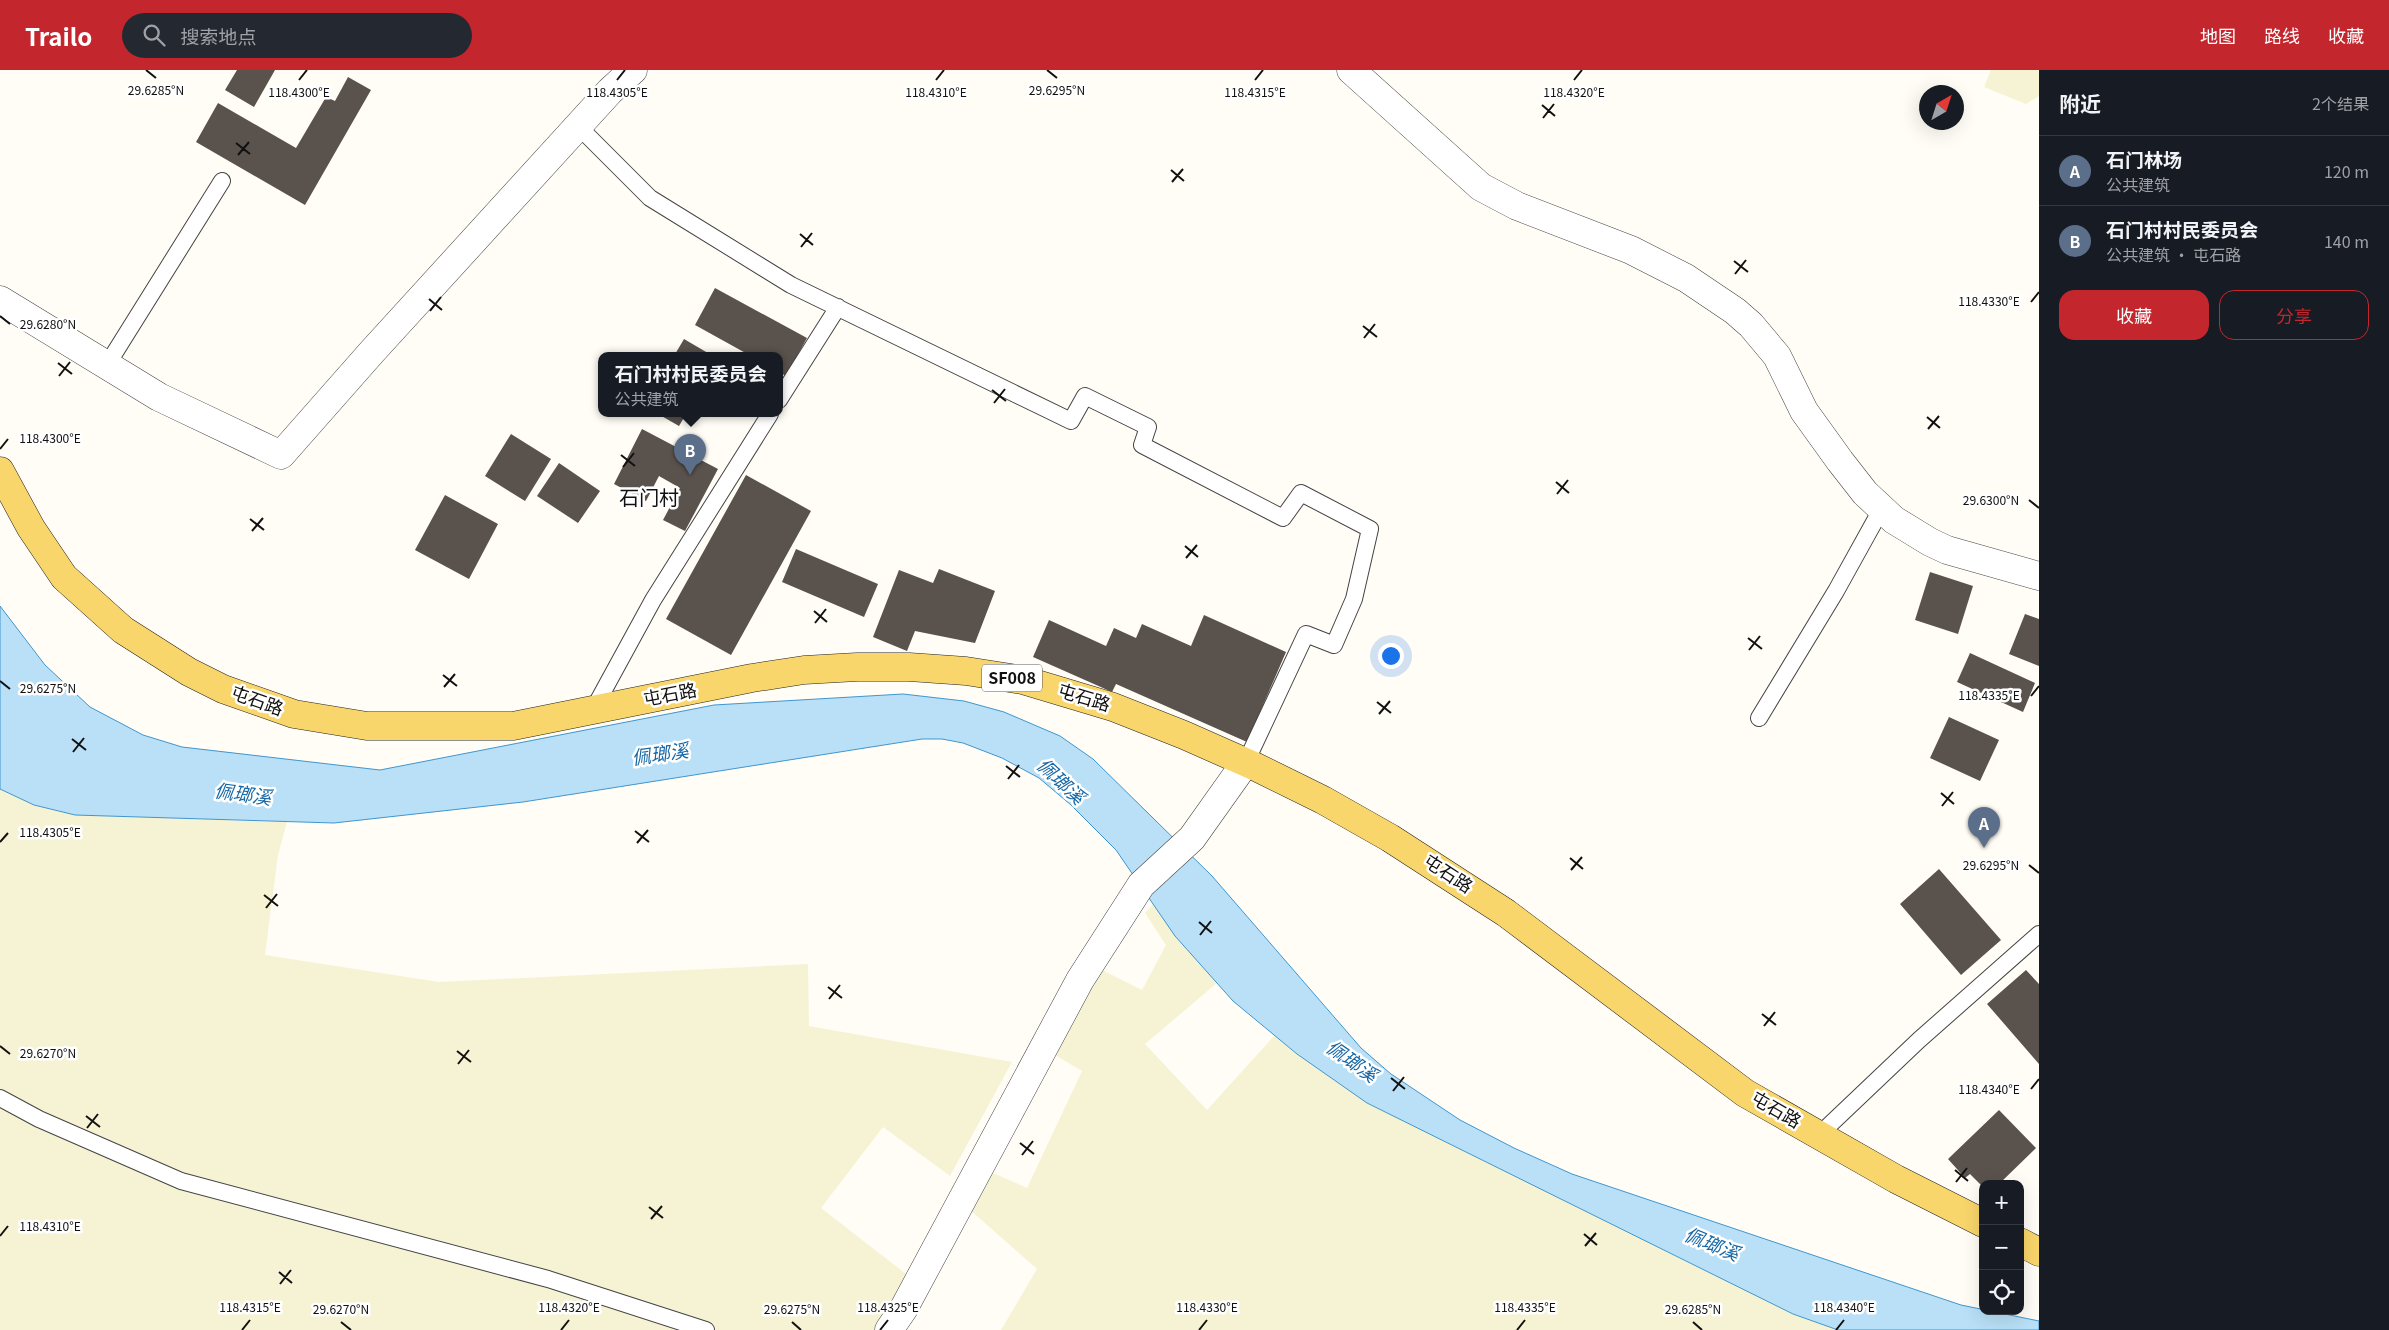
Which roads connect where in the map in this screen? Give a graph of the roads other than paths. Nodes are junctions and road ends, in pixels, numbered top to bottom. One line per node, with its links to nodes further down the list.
1 (633, 70): 3 (street)
2 (1351, 70): 11 (street)
3 (578, 126): 6 (lane); 7 (street)
4 (222, 180): 7 (lane)
5 (0, 300): 7 (street)
6 (838, 308): 8 (lane); 15 (lane)
7 (107, 365)
8 (783, 394)
9 (768, 417): 13 (lane)
10 (0, 471): 13 (main road, 屯石路 / SF008)
11 (1882, 508): 12 (street); 14 (lane)
12 (2039, 576)
13 (593, 710): 15 (main road, 屯石路 / SF008)
14 (1759, 718)
15 (1246, 762): 18 (main road, 屯石路 / SF008); 23 (street)
16 (2039, 934): 18 (lane)
17 (0, 1098): 22 (lane)
18 (1819, 1135): 19 (main road, 屯石路 / SF008)
19 (1979, 1221)
20 (2024, 1244): 21 (main road)
21 (2039, 1252)
22 (706, 1330)
23 (889, 1330)

